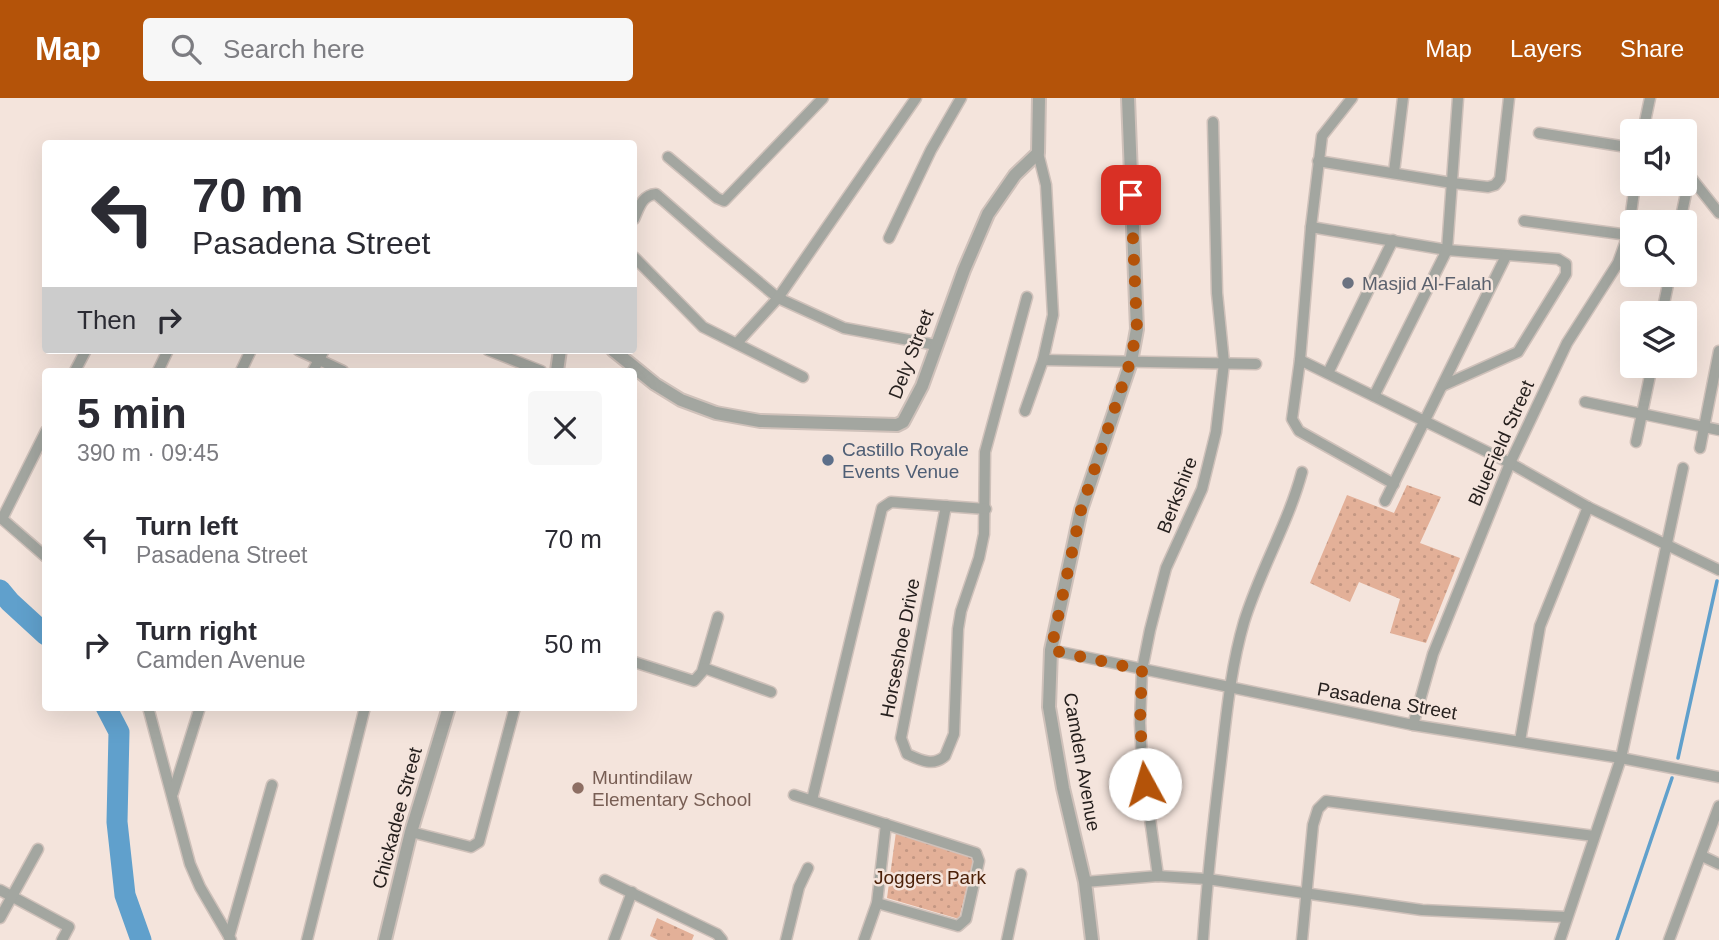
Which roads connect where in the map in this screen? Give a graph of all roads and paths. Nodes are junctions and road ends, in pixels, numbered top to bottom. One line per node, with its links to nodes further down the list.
1 (823, 98): 16 (street)
2 (916, 98): 33 (street)
3 (961, 98): 26 (street)
4 (1040, 98): 15 (street)
5 (1128, 98): 42 (street, Camden Avenue)
6 (1352, 98): 17 (street)
7 (1403, 98): 18 (street)
8 (1458, 98): 19 (street)
9 (1509, 98): 19 (street)
10 (1650, 98): 11 (street)
11 (1646, 119)
12 (1213, 122): 43 (street, Berkshire)
13 (1539, 133): 14 (street)
14 (1620, 147)
15 (1038, 153): 35 (street, Dely Street); 40 (street)
16 (668, 157)
17 (1318, 161): 18 (street); 24 (street)
18 (1394, 172): 19 (street)
19 (1452, 183): 28 (street)
20 (1697, 185): 22 (street)
21 (637, 213): 33 (street)
22 (1719, 213)
23 (1524, 221): 25 (street)
24 (1311, 227): 27 (street); 41 (street)
25 (1620, 234)
26 (889, 239)
27 (1394, 240): 28 (street); 49 (street)
28 (1447, 250): 29 (street); 53 (street)
29 (1506, 256): 52 (street); 52 (street)
30 (1620, 257): 63 (street, BlueField Street)
31 (637, 260): 34 (street)
32 (1027, 297): 70 (street, Horseshoe Drive)
33 (778, 298): 34 (street); 35 (street)
34 (737, 343): 50 (street)
35 (936, 345): 48 (street, Dely Street)
36 (1719, 351): 58 (street)
37 (302, 354): 45 (street)
38 (498, 354): 46 (street)
39 (618, 354): 47 (street, Dely Street)
40 (1043, 360): 42 (street); 55 (street)
41 (1300, 360): 49 (street); 66 (street)
42 (1130, 362): 43 (street); 76 (street, Camden Avenue)
43 (1224, 363): 44 (street); 79 (street, Berkshire)
44 (1256, 364)
45 (316, 366)
46 (533, 368)
47 (635, 368)
48 (637, 369)
49 (1328, 373): 53 (street)
50 (803, 377)
51 (1650, 378): 56 (street)
52 (1442, 386): 57 (street)
53 (1374, 396): 57 (street)
54 (1585, 401): 56 (street)
55 (1025, 411)
56 (1642, 414): 58 (street); 61 (street)
57 (1425, 421): 63 (street); 66 (street)
58 (1705, 427): 59 (street); 62 (street)
59 (1719, 430)
60 (42, 439): 71 (street)
61 (1636, 442)
62 (1700, 448)
63 (1510, 463): 69 (street); 87 (street, BlueField Street)
64 (1683, 468): 72 (street)
65 (1302, 472): 80 (street)
66 (1394, 484): 67 (street)
67 (1385, 501)
68 (946, 506): 70 (street); 70 (street, Horseshoe Drive); 94 (street)
69 (1588, 506): 72 (street); 88 (street)
70 (986, 509)
71 (1, 518): 73 (street)
72 (1667, 546): 74 (street); 89 (street)
73 (42, 554)
74 (1719, 570)
75 (719, 617): 78 (street)
76 (1051, 650): 79 (street, Pasadena Street); 107 (street, Camden Avenue)
77 (637, 663): 78 (street)
78 (704, 667): 81 (street)
79 (1142, 670): 80 (street, Pasadena Street); 104 (street, Berkshire)
80 (1229, 689): 87 (street, Pasadena Street); 105 (street)
81 (771, 692)
82 (149, 711): 93 (street)
83 (199, 711): 93 (street)
84 (364, 711): 117 (street)
85 (448, 711): 97 (street, Chickadee Street)
86 (514, 711): 97 (street)
87 (1413, 724): 88 (street, Pasadena Street)
88 (1520, 741): 89 (street, Pasadena Street)
89 (1621, 758): 90 (street, Pasadena Street); 98 (street)
90 (1719, 777)
91 (272, 785): 115 (street)
92 (794, 795): 94 (street)
93 (173, 796): 115 (street)
94 (812, 800): 96 (street)
95 (1719, 806): 100 (street)
96 (886, 824): 112 (street); 112 (street)
97 (411, 832): 118 (street, Chickadee Street)
98 (1594, 836): 110 (street); 113 (street)
99 (38, 849): 111 (street)
100 (1702, 856): 101 (street); 128 (street)
101 (1719, 864)
102 (808, 868): 121 (street)
103 (1021, 874): 123 (street)
104 (1158, 876): 105 (street); 107 (street)
105 (1207, 878): 110 (street); 125 (street)
106 (606, 880): 109 (street)
107 (1086, 882): 124 (street, Camden Avenue)
108 (0, 890): 111 (street)
109 (632, 892): 119 (street); 120 (street)
110 (1306, 892): 113 (street); 126 (street)
111 (11, 897): 114 (street); 116 (street)
112 (877, 903): 122 (street)
113 (1566, 917): 127 (street)
114 (0, 918)
115 (230, 938)
116 (62, 940)
117 (307, 940)
118 (385, 940)
119 (614, 940)
120 (722, 940)
121 (786, 940)
122 (864, 940)
123 (1007, 940)
124 (1092, 940)
125 (1203, 940)
126 (1302, 940)
127 (1560, 940)
128 (1669, 940)

